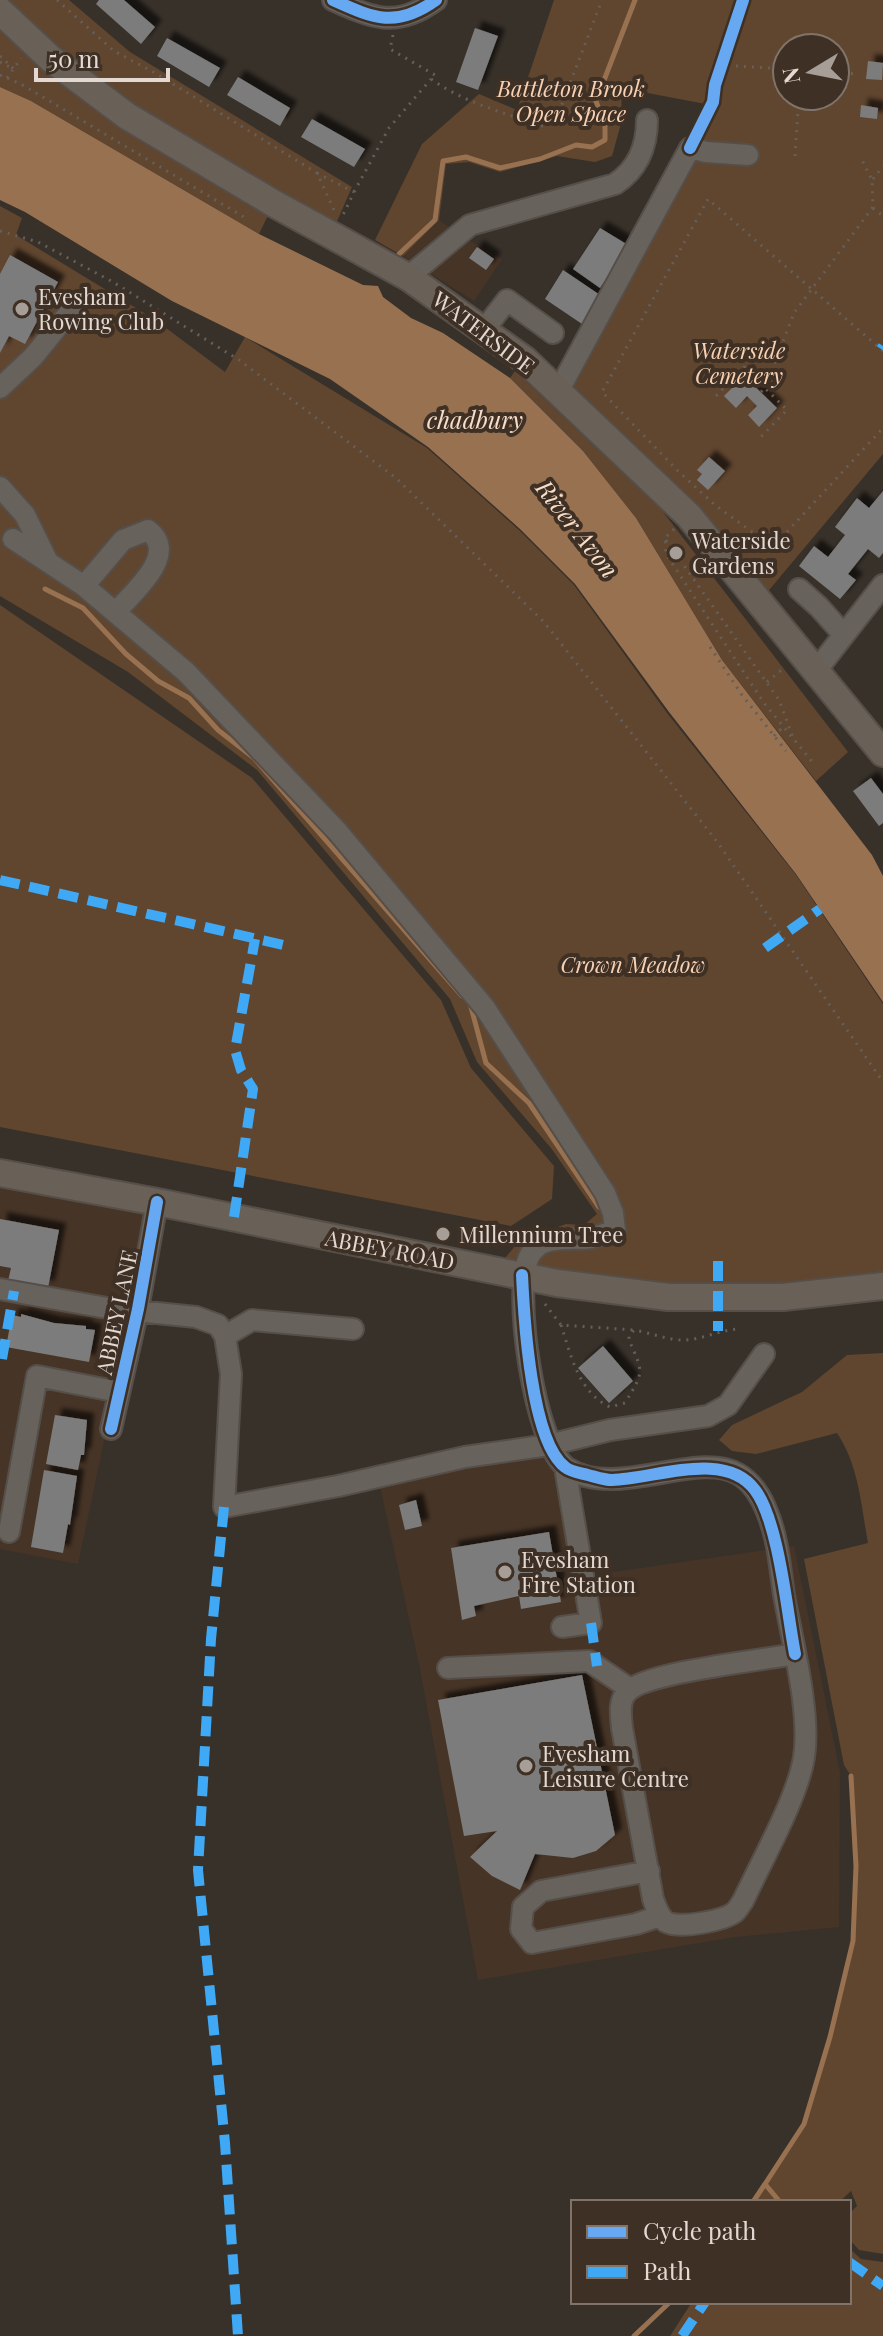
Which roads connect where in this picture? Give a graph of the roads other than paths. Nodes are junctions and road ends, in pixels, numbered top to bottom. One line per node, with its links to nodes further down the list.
1 (333, 0): 2 (street)
2 (436, 0)
3 (0, 11): 6 (main road, WATERSIDE)
4 (647, 120): 6 (street)
5 (748, 155): 11 (street)
6 (408, 277): 8 (main road, WATERSIDE)
7 (77, 303): 10 (street)
8 (483, 331): 9 (street); 11 (main road, WATERSIDE)
9 (553, 333)
10 (0, 388)
11 (559, 390): 20 (main road, WATERSIDE)
12 (0, 487): 14 (street)
13 (13, 539): 14 (street)
14 (48, 564): 16 (street)
15 (883, 585): 19 (street)
16 (84, 586): 18 (street); 18 (street)
17 (799, 589): 19 (street)
18 (116, 612): 24 (street)
19 (844, 635): 20 (street)
20 (815, 672): 21 (main road, WATERSIDE)
21 (883, 753)
22 (0, 1173): 23 (main road, ABBEY ROAD)
23 (157, 1202): 24 (main road, ABBEY ROAD); 27 (street, ABBEY LANE)
24 (522, 1275): 25 (main road, ABBEY ROAD); 33 (street)
25 (883, 1286)
26 (0, 1289): 27 (street, ABBEY LANE)
27 (138, 1309): 29 (street, ABBEY LANE); 31 (street, ABBEY LANE)
28 (353, 1329): 29 (street)
29 (225, 1336): 33 (street)
30 (764, 1354): 33 (street)
31 (119, 1392): 32 (street, ABBEY LANE); 35 (street)
32 (111, 1429)
33 (549, 1445): 34 (street)
34 (565, 1467): 36 (street); 37 (street)
35 (9, 1532)
36 (562, 1627)
37 (795, 1654): 39 (street); 41 (street)
38 (448, 1668): 39 (street)
39 (630, 1689): 40 (street)
40 (649, 1871): 41 (street); 41 (street)
41 (660, 1916)

